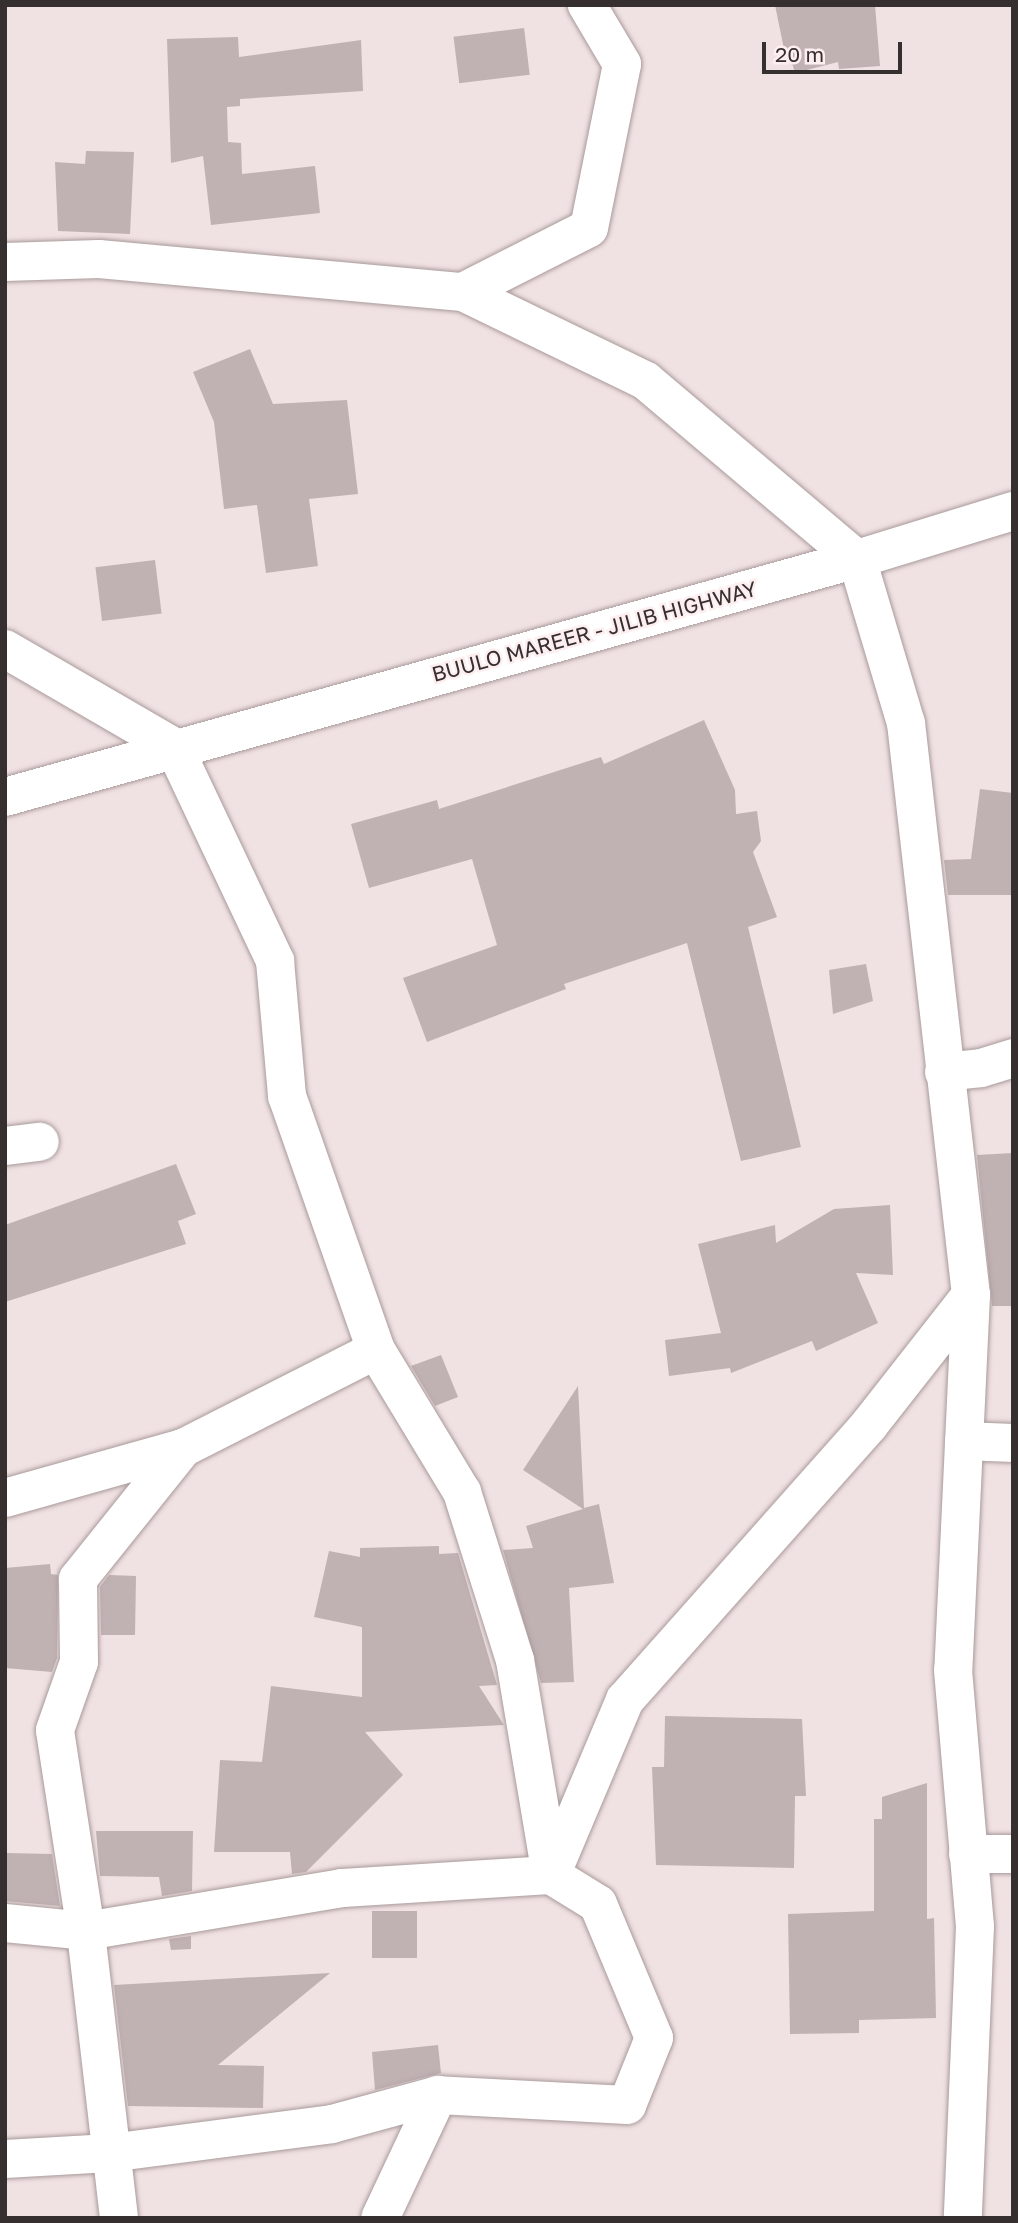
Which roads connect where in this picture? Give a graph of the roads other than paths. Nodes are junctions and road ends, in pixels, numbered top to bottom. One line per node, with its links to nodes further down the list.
1 (587, 5): 3 (street)
2 (5, 262): 3 (street)
3 (463, 292): 5 (street)
4 (1013, 511): 5 (street, BUULO MAREER - JILIB HIGHWAY)
5 (857, 559): 7 (street, BUULO MAREER - JILIB HIGHWAY); 10 (street)
6 (5, 649): 7 (street)
7 (174, 747): 8 (street, BUULO MAREER - JILIB HIGHWAY); 12 (street)
8 (5, 797)
9 (1013, 1058): 10 (street)
10 (944, 1072): 11 (street)
11 (971, 1295): 13 (street); 19 (street)
12 (376, 1350): 15 (street); 19 (street)
13 (964, 1441): 14 (street); 17 (street)
14 (1013, 1443)
15 (183, 1448): 16 (street); 21 (street)
16 (5, 1498)
17 (968, 1854): 18 (street); 27 (street)
18 (1013, 1854)
19 (551, 1875): 21 (street); 22 (street)
20 (5, 1923): 21 (street)
21 (86, 1931): 23 (street)
22 (438, 2095): 23 (street); 26 (street)
23 (110, 2153): 24 (street); 25 (street)
24 (5, 2159)
25 (119, 2218)
26 (380, 2218)
27 (963, 2218)

